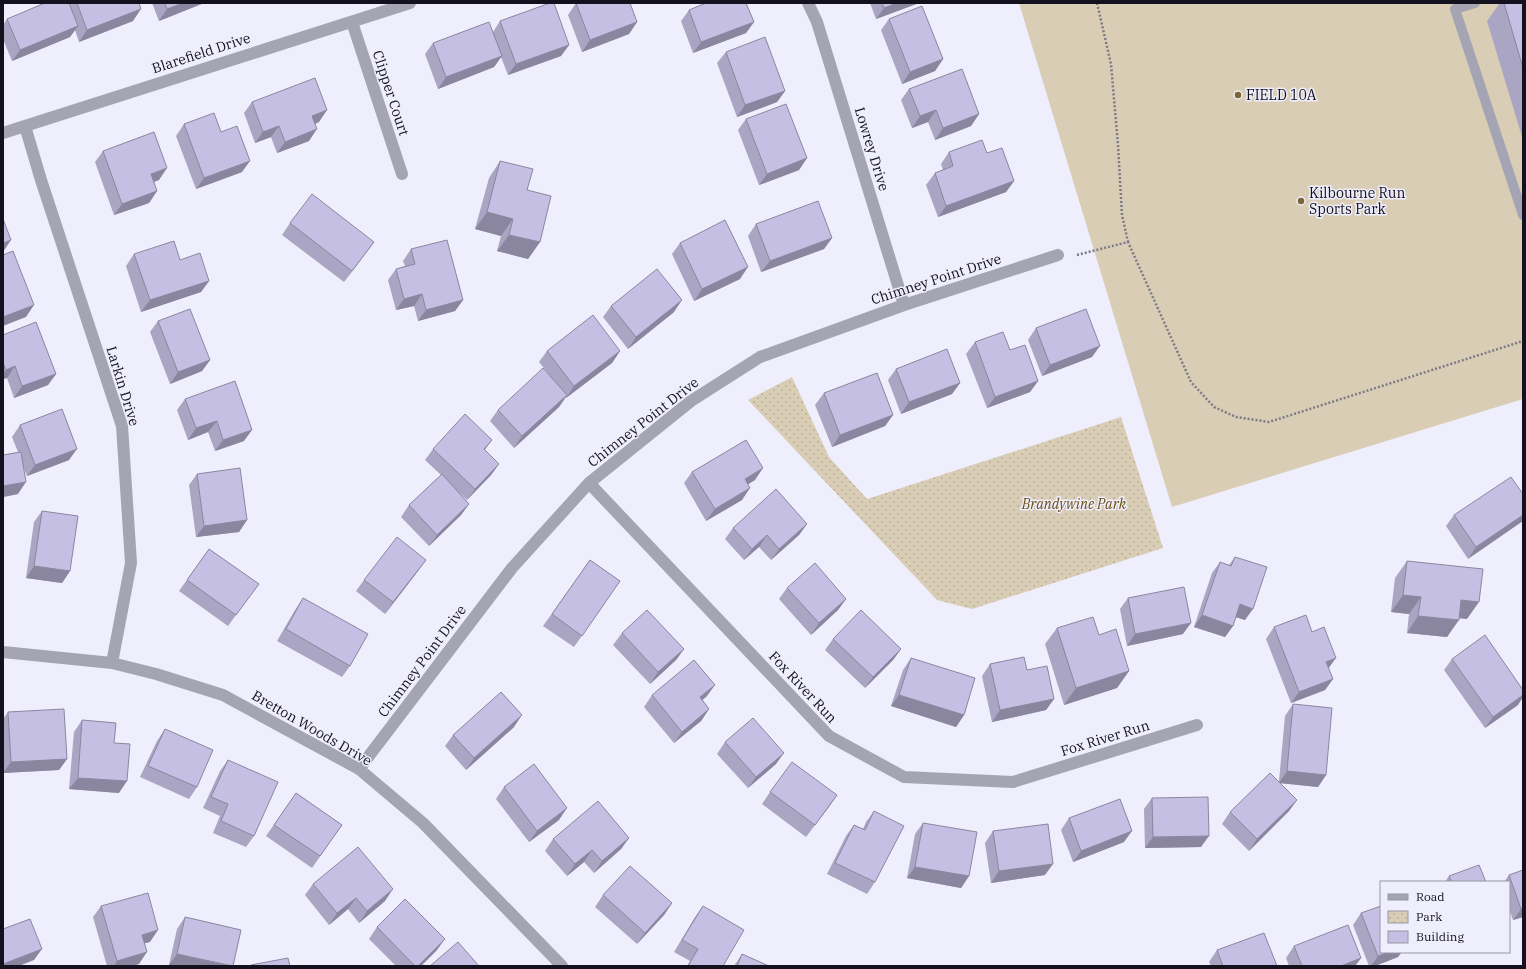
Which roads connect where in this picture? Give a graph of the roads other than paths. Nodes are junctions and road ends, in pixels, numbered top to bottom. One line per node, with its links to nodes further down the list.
1 (410, 3): 4 (street, Blarefield Drive)
2 (808, 3): 10 (street, Lowrey Drive)
3 (1475, 3): 8 (lane)
4 (352, 22): 5 (street, Blarefield Drive); 7 (street, Clipper Court)
5 (25, 126): 6 (street, Blarefield Drive); 13 (street, Larkin Drive)
6 (3, 133)
7 (402, 174)
8 (1523, 215)
9 (1058, 255): 10 (street, Chimney Point Drive)
10 (904, 305): 11 (street, Chimney Point Drive)
11 (589, 483): 14 (street, Fox River Run); 15 (street, Chimney Point Drive)
12 (3, 652): 13 (street, Bretton Woods Drive)
13 (112, 663): 15 (street, Bretton Woods Drive)
14 (1197, 726)
15 (359, 769): 16 (street, Bretton Woods Drive)
16 (562, 966)

